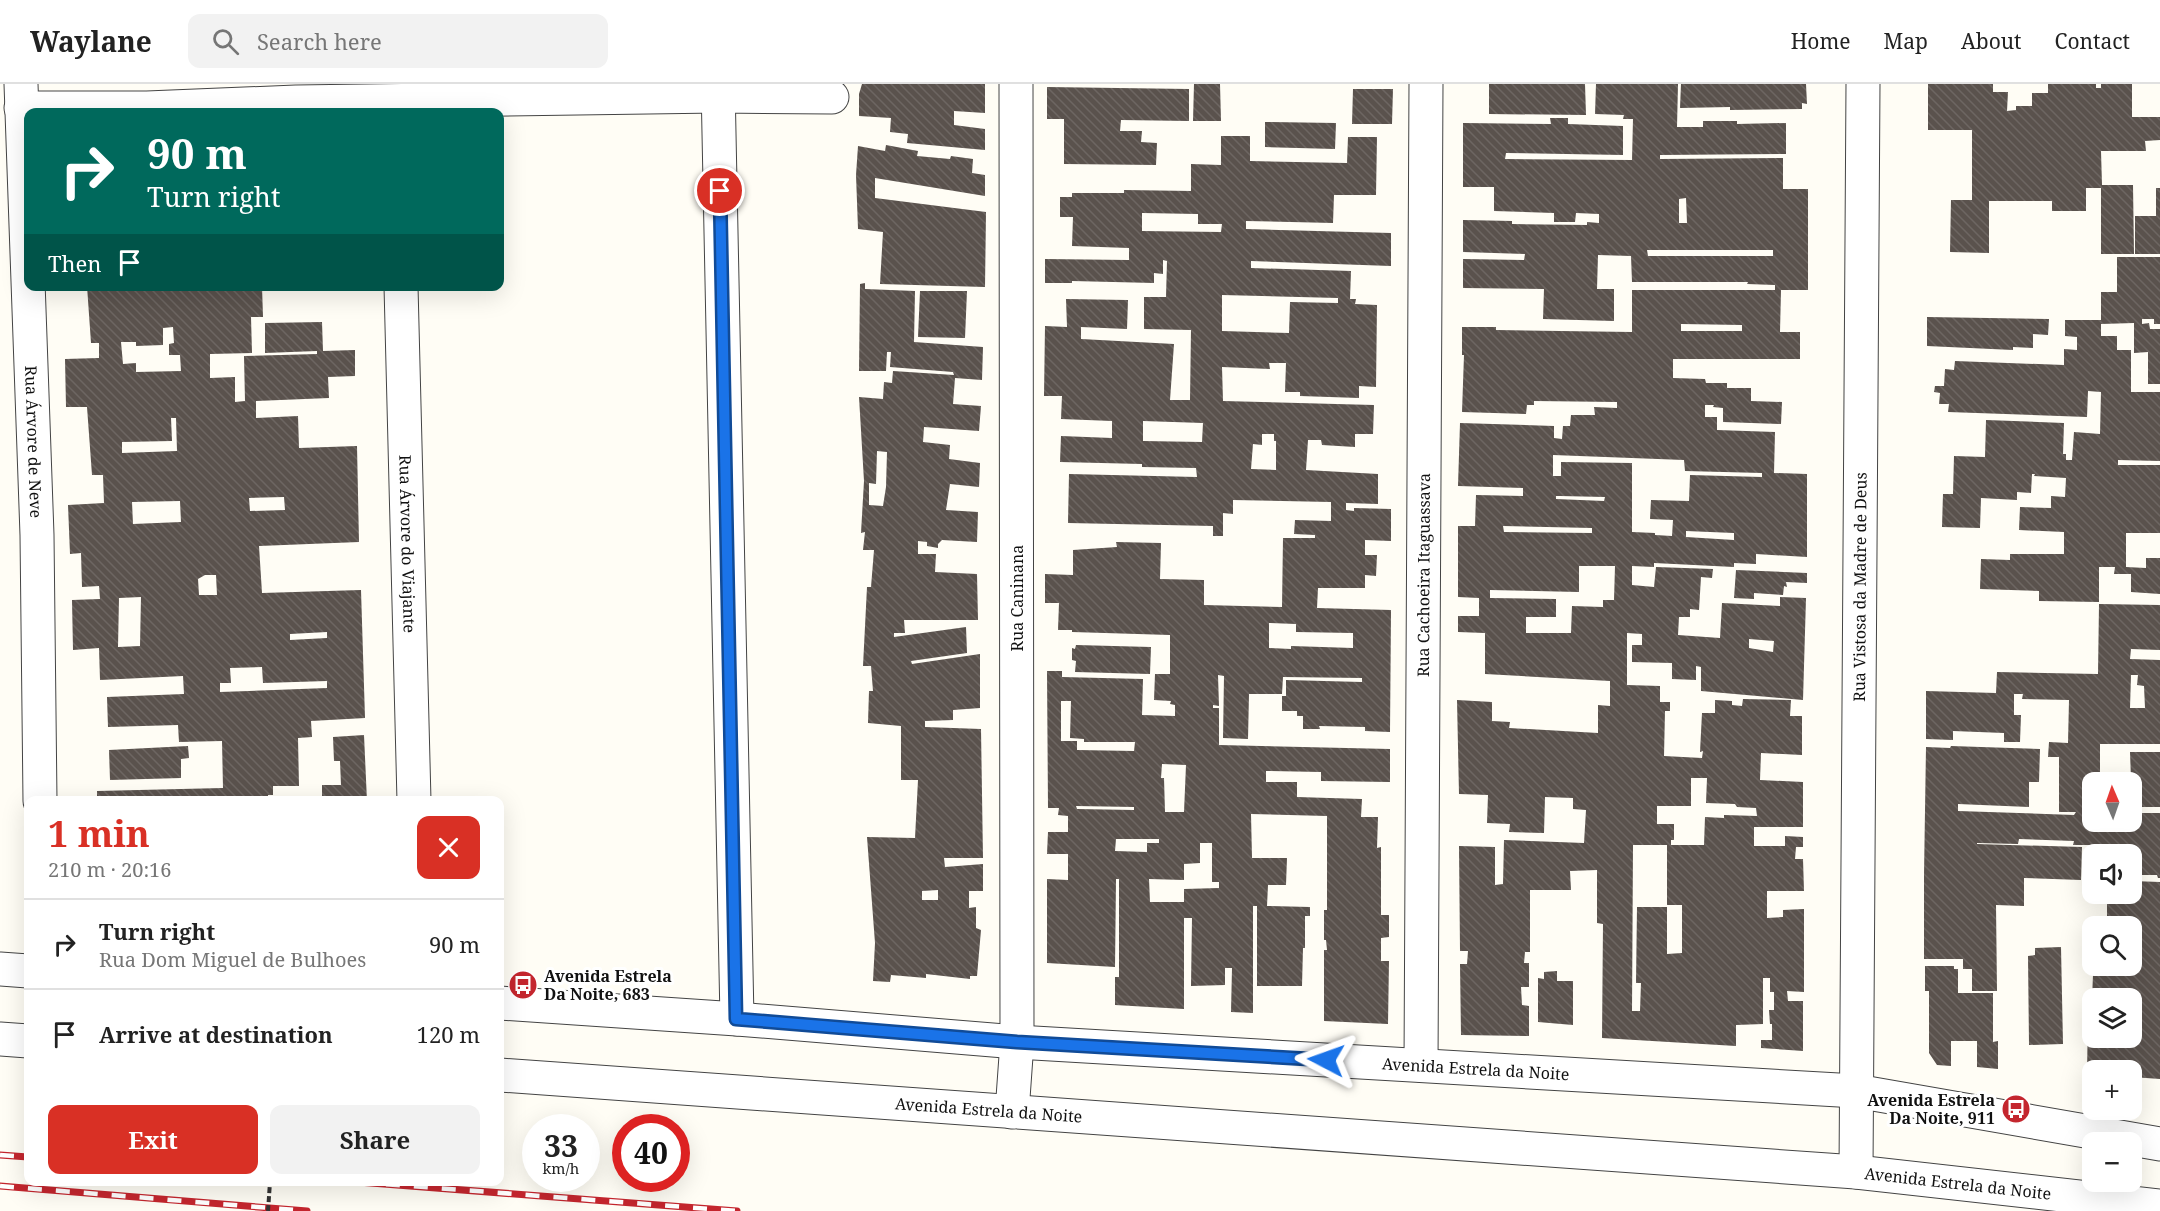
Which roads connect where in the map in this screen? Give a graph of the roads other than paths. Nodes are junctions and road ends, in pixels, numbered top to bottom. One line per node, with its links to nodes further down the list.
1 (1016, 84): 19 (street, Rua Caninana)
2 (1426, 84): 20 (street, Rua Cachoeira Itaguassava)
3 (1863, 84): 22 (street, Rua Vistosa da Madre de Deus)
4 (718, 90): 6 (street); 7 (street); 16 (street)
5 (21, 96): 7 (street); 8 (street, Rua Árvore de Neve)
6 (832, 98)
7 (397, 100)
8 (24, 178)
9 (28, 291): 11 (street, Rua Árvore de Neve)
10 (401, 291): 12 (street, Rua Árvore do Viajante)
11 (40, 796)
12 (414, 796)
13 (0, 969): 14 (street)
14 (24, 971)
15 (504, 1003): 16 (street, Avenida Estrela da Noite)
16 (736, 1019): 19 (street, Avenida Estrela da Noite)
17 (0, 1039): 18 (street)
18 (24, 1041)
19 (1017, 1042): 20 (street, Avenida Estrela da Noite); 23 (street, Rua Caninana)
20 (1421, 1065): 22 (street, Avenida Estrela da Noite)
21 (504, 1075): 23 (street, Avenida Estrela da Noite)
22 (1856, 1091): 24 (street, Avenida Estrela da Noite); 25 (street, Rua Vistosa da Madre de Deus)
23 (1012, 1112): 25 (street, Avenida Estrela da Noite)
24 (2160, 1144)
25 (1856, 1172): 26 (street, Avenida Estrela da Noite)
26 (2160, 1206)

